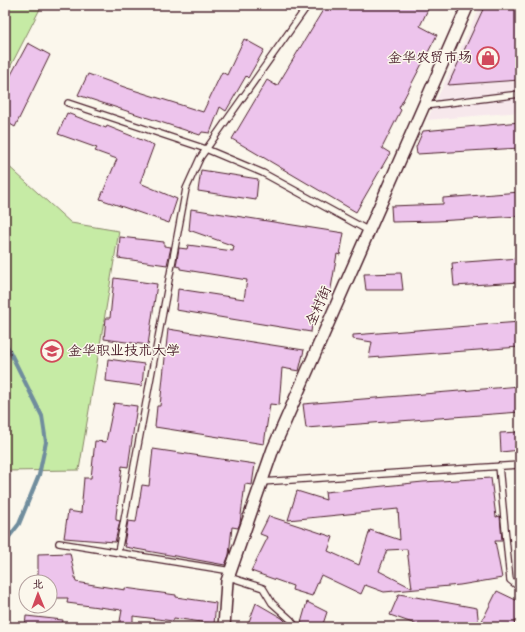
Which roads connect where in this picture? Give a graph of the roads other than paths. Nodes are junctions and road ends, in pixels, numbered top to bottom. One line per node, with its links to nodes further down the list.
1 (308, 5): 6 (lane)
2 (468, 5): 5 (street, 全村街)
3 (520, 94): 5 (lane)
4 (68, 103): 6 (lane)
5 (423, 106): 7 (street, 全村街)
6 (206, 149): 7 (lane); 12 (lane)
7 (369, 231): 10 (street, 全村街)
8 (520, 465): 9 (lane)
9 (499, 466): 10 (lane); 14 (lane)
10 (261, 482): 13 (street, 全村街)
11 (59, 543): 12 (lane)
12 (118, 552): 13 (lane)
13 (230, 574): 16 (street, 全村街); 17 (lane)
14 (520, 588)
15 (520, 620): 18 (lane)
16 (224, 627)
17 (296, 627)
18 (517, 627)

